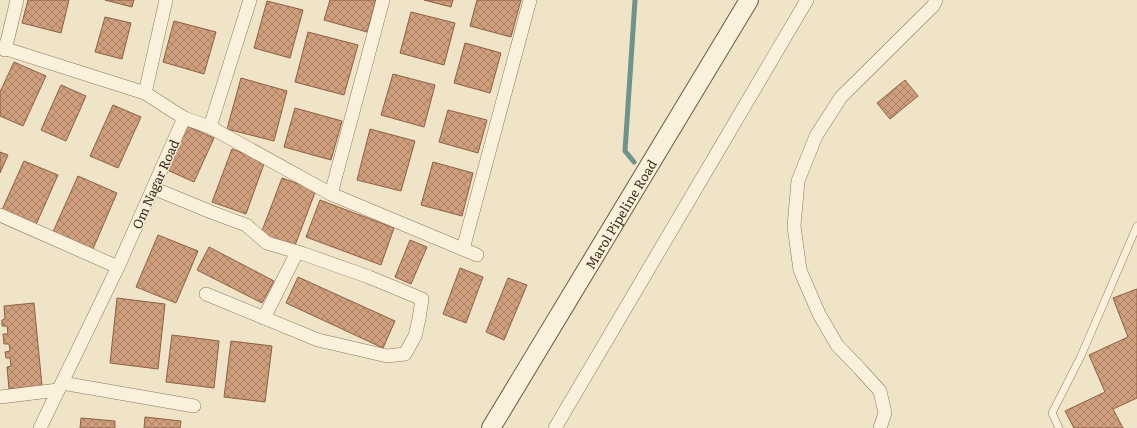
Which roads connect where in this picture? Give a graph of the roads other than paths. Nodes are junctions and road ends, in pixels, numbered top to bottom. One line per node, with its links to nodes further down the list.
1 (17, 0): 9 (street)
2 (166, 0): 10 (street)
3 (250, 0): 12 (street)
4 (383, 0): 14 (street)
5 (530, 0): 17 (street)
6 (749, 0): 27 (street, Marol Pipeline Road)
7 (807, 0): 28 (street)
8 (936, 0): 29 (street)
9 (2, 49): 10 (street)
10 (144, 93): 11 (street)
11 (184, 118): 12 (street); 13 (street, Om Nagar Road)
12 (210, 127): 14 (street)
13 (153, 188): 18 (street); 20 (street, Om Nagar Road)
14 (331, 194): 17 (street)
15 (0, 215): 20 (street)
16 (1137, 226): 30 (lane)
17 (463, 249): 19 (street)
18 (297, 252): 22 (street); 22 (street)
19 (477, 255)
20 (118, 267): 23 (street, Om Nagar Road)
21 (206, 294): 22 (street)
22 (264, 318)
23 (60, 387): 24 (street); 25 (street); 26 (street, Om Nagar Road)
24 (0, 397)
25 (194, 406)
26 (40, 428)
27 (491, 428)
28 (555, 428)
29 (880, 428)
30 (1059, 428)

